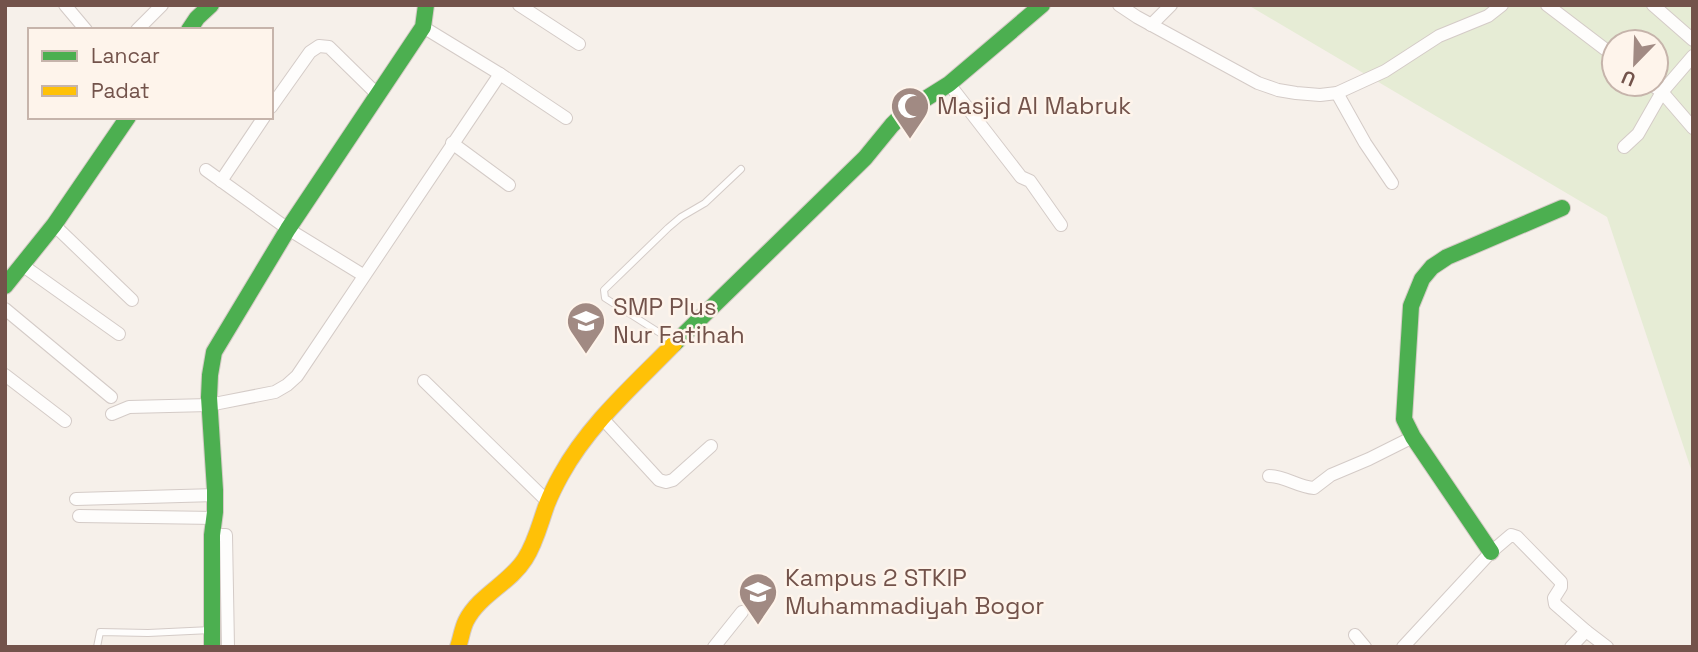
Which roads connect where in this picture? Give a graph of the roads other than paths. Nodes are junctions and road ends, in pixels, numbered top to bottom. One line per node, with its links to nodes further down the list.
1 (65, 5): 14 (street)
2 (162, 5): 15 (street)
3 (211, 5): 16 (street)
4 (426, 5): 13 (street)
5 (519, 5): 18 (street)
6 (1042, 5): 23 (street)
7 (1119, 5): 12 (street)
8 (1171, 5): 12 (street)
9 (1502, 5): 24 (street)
10 (1547, 5): 19 (street)
11 (1655, 6): 17 (street)
12 (1151, 24): 24 (street)
13 (424, 27): 21 (street); 25 (street)
14 (84, 28)
15 (139, 28)
16 (190, 28)
17 (1693, 40)
18 (579, 44)
19 (1600, 45)
20 (1693, 56): 22 (street)
21 (500, 74): 29 (street); 33 (street)
22 (1670, 83)
23 (949, 84): 42 (street); 50 (street)
24 (1337, 93): 38 (street)
25 (378, 95): 28 (street); 43 (street)
26 (1659, 98): 34 (street)
27 (1667, 98): 32 (street)
28 (273, 104)
29 (566, 118)
30 (127, 119): 41 (street)
31 (263, 119): 37 (street)
32 (1693, 128)
33 (452, 143): 39 (street); 45 (street)
34 (1625, 147)
35 (741, 169): 50 (lane)
36 (206, 170): 37 (street)
37 (221, 181): 43 (street)
38 (1392, 183)
39 (509, 185)
40 (1562, 208): 58 (street)
41 (54, 225): 44 (street); 47 (street)
42 (1062, 225)
43 (288, 229): 45 (street); 54 (street)
44 (22, 265): 46 (street); 49 (street)
45 (363, 275): 54 (street)
46 (5, 286)
47 (132, 300)
48 (5, 309): 53 (street)
49 (119, 334)
50 (675, 343): 56 (street)
51 (5, 375): 57 (street)
52 (424, 380): 63 (street)
53 (111, 397)
54 (209, 405): 55 (street); 61 (street)
55 (112, 414)
56 (602, 418): 59 (street); 63 (street)
57 (65, 421)
58 (1413, 437): 60 (street); 67 (street)
59 (711, 446)
60 (1269, 476)
61 (216, 495): 62 (street); 65 (street)
62 (76, 499)
63 (548, 502): 75 (street)
64 (79, 516): 65 (street)
65 (216, 518): 66 (street)
66 (212, 535): 69 (street); 74 (street)
67 (1491, 552): 70 (street); 78 (street)
68 (742, 612): 76 (street)
69 (213, 630): 72 (lane); 73 (street)
70 (1586, 631): 79 (street); 80 (street)
71 (1354, 635): 77 (street)
72 (97, 647)
73 (212, 647)
74 (228, 647)
75 (458, 647)
76 (714, 647)
77 (1365, 647)
78 (1403, 647)
79 (1571, 647)
80 (1607, 647)

